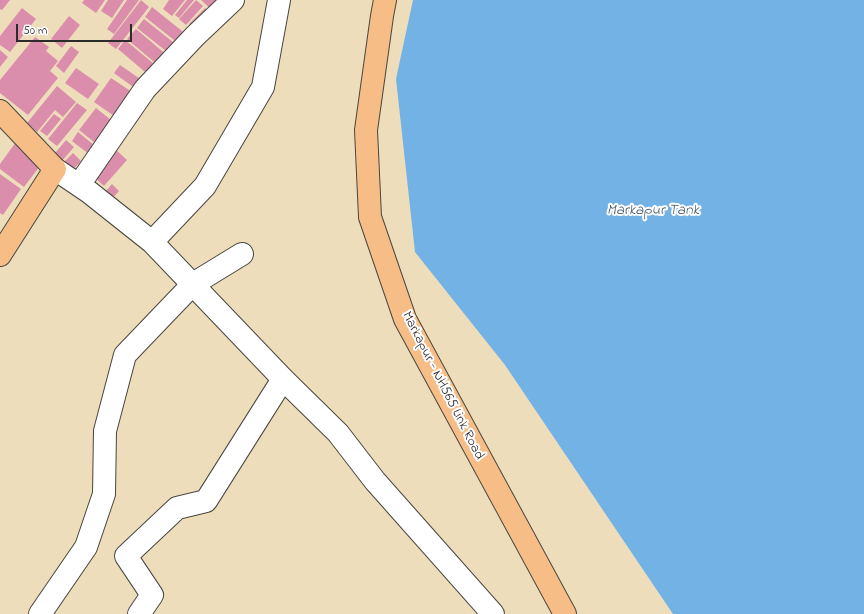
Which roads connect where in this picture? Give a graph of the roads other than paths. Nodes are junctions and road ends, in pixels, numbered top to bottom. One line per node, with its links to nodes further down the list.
1 (233, 0): 6 (street)
2 (279, 0): 7 (street)
3 (385, 0): 15 (main road, Markapur - NH565 Link Road)
4 (0, 111): 5 (main road)
5 (55, 169): 6 (street); 9 (main road)
6 (79, 185): 7 (street)
7 (152, 242): 10 (street)
8 (242, 254): 10 (street)
9 (0, 255)
10 (193, 284): 11 (street); 12 (street)
11 (283, 379): 13 (street); 14 (street)
12 (40, 614)
13 (139, 614)
14 (493, 614)
15 (565, 614)

